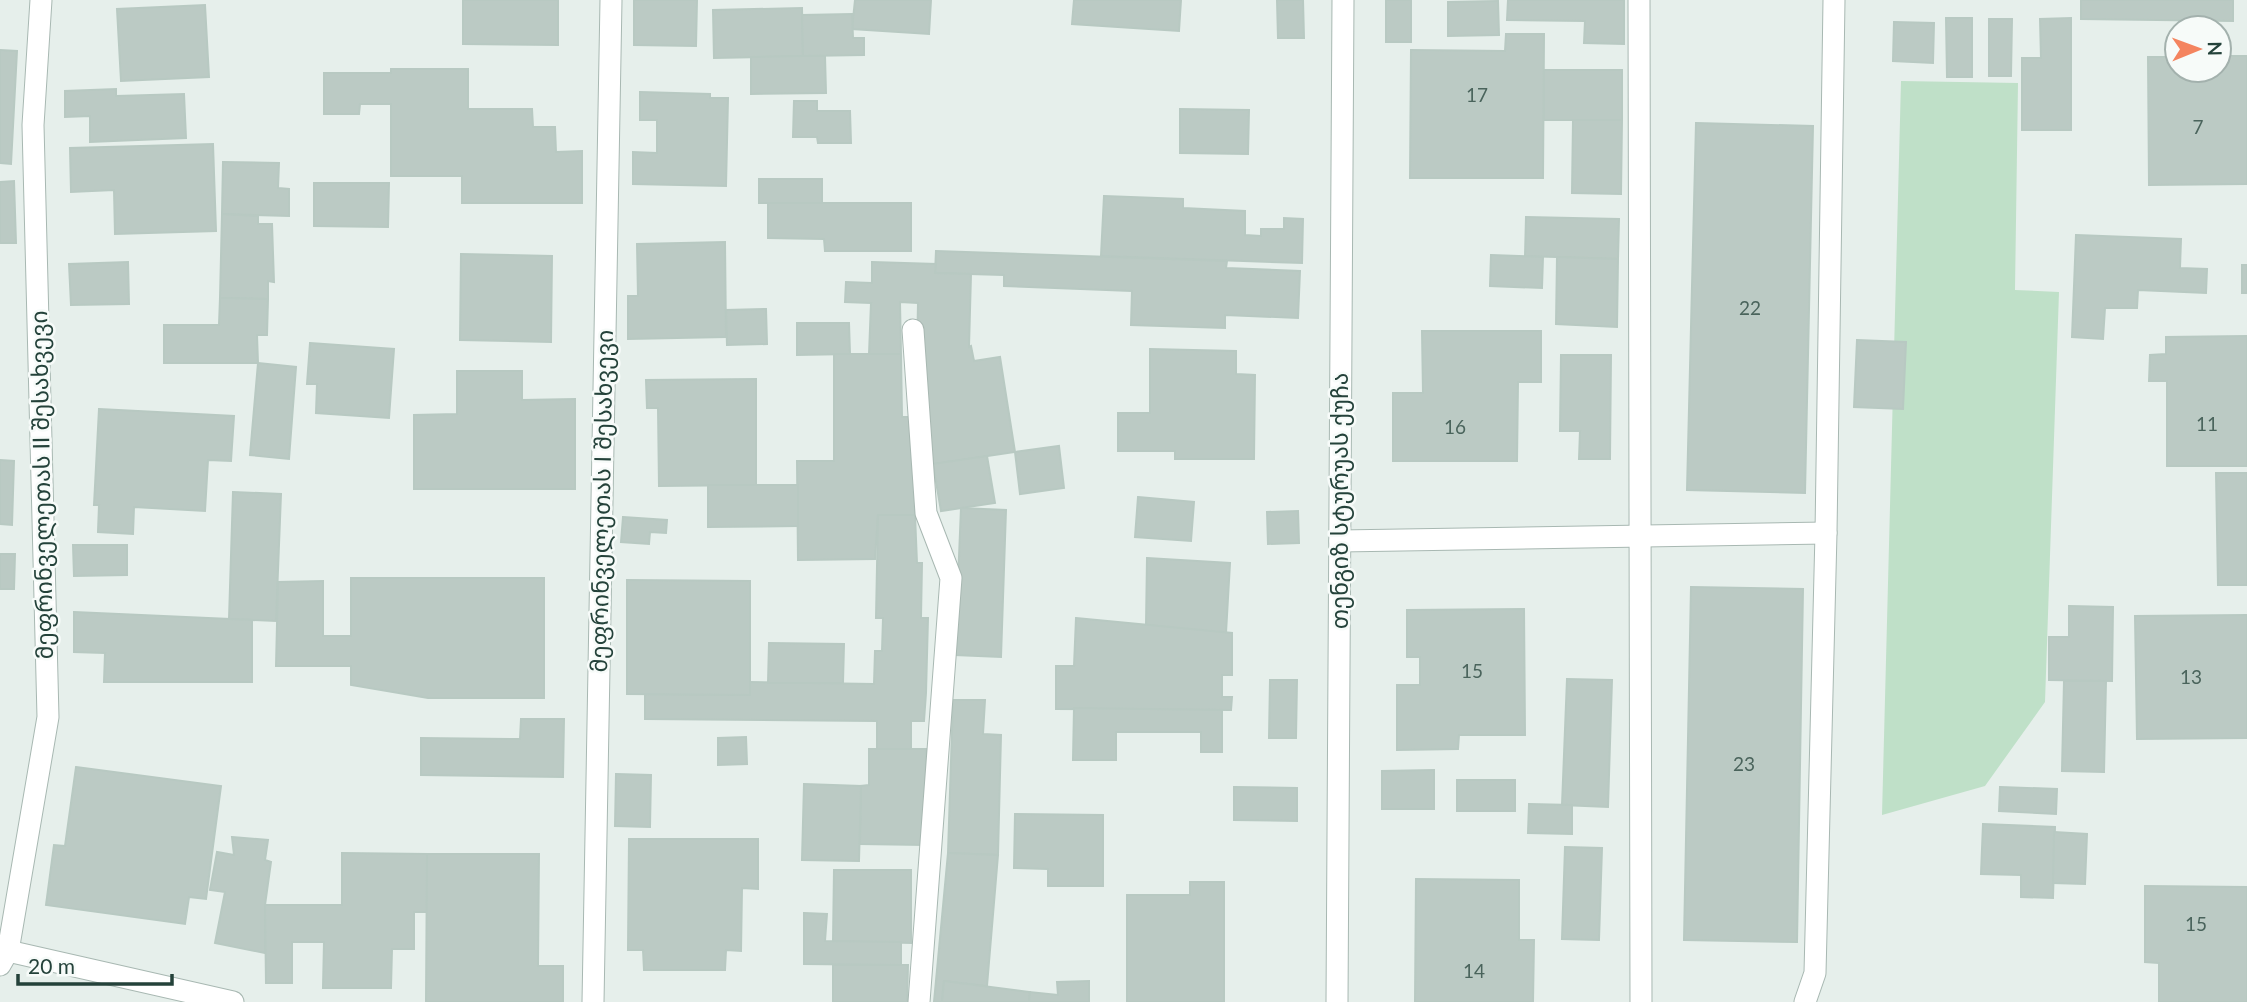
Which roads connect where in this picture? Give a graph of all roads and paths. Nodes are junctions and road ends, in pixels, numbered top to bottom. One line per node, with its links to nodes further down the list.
1 (41, 0): 10 (street, მეფრინველეთას II შესახვევი)
2 (611, 0): 12 (street, მეფრინველეთას I შესახვევი)
3 (1343, 0): 9 (street, თენგიზ სტურუას ქუჩა)
4 (1639, 0): 8 (street)
5 (1834, 0): 7 (street)
6 (913, 330): 13 (street)
7 (1826, 533): 8 (street); 16 (street)
8 (1640, 535): 9 (street); 15 (street)
9 (1340, 541): 14 (street, თენგიზ სტურუას ქუჩა)
10 (4, 958): 11 (street)
11 (233, 1002)
12 (593, 1002)
13 (919, 1002)
14 (1337, 1002)
15 (1640, 1002)
16 (1805, 1002)

